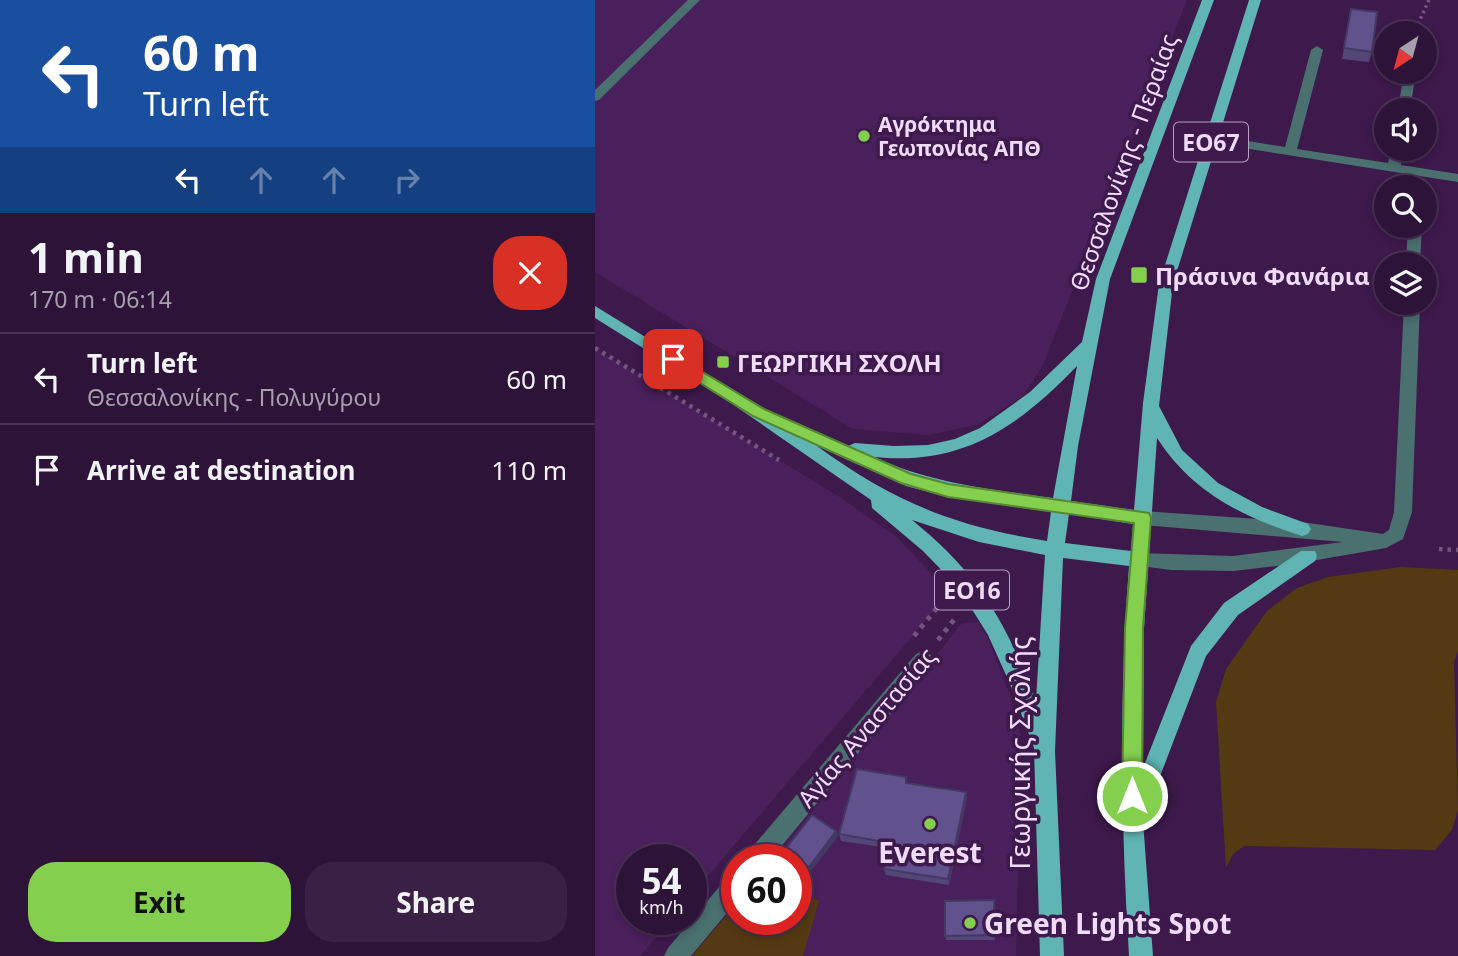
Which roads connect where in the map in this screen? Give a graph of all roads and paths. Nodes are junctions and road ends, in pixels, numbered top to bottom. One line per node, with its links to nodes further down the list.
1 (694, 0): 7 (street)
2 (1208, 0): 17 (main road, Θεσσαλονίκης - Περαίας / ΕΟ67)
3 (1255, 0): 19 (main road, ΕΟ67)
4 (1429, 0): 5 (path)
5 (1421, 21)
6 (1317, 50): 9 (street)
7 (595, 97)
8 (1237, 143): 9 (street)
9 (1290, 151): 11 (street)
10 (1395, 161): 11 (street)
11 (1394, 167): 12 (street)
12 (1417, 171): 13 (street); 14 (street)
13 (1417, 175)
14 (1458, 178)
15 (595, 311): 20 (main road, ΕΟ16)
16 (1411, 315): 27 (street)
17 (1088, 345): 21 (main road); 24 (main road, Θεσσαλονίκης - Περαίας / ΕΟ67)
18 (595, 348): 22 (path)
19 (1151, 403): 25 (main road, ΕΟ67); 26 (main road)
20 (758, 412): 21 (main road, ΕΟ16); 23 (main road, ΕΟ16)
21 (838, 446): 24 (main road, ΕΟ16)
22 (783, 463)
23 (840, 472): 28 (main road, ΕΟ16); 34 (main road, ΕΟ16)
24 (1060, 506): 25 (main road, ΕΟ16); 28 (main road, Θεσσαλονίκης - Περαίας / ΕΟ16)
25 (1143, 518): 26 (street); 32 (main road)
26 (1302, 529): 27 (street)
27 (1386, 541): 31 (street)
28 (1054, 549): 32 (main road, ΕΟ16); 37 (main road, Γεωργικής Σχολής / ΕΟ16)
29 (1439, 549): 30 (path)
30 (1458, 550)
31 (1308, 556): 32 (street); 38 (main road)
32 (1140, 560): 38 (main road)
33 (949, 593): 35 (path)
34 (974, 594): 36 (path, Αγίας Αναστασίας); 37 (main road, ΕΟ16)
35 (906, 646)
36 (923, 660): 39 (street, Αγίας Αναστασίας)
37 (1044, 751): 42 (main road, Γεωργικής Σχολής / ΕΟ16)
38 (1132, 823): 43 (main road)
39 (770, 844)
40 (721, 902): 41 (street)
41 (676, 956)
42 (1052, 956)
43 (1141, 956)

